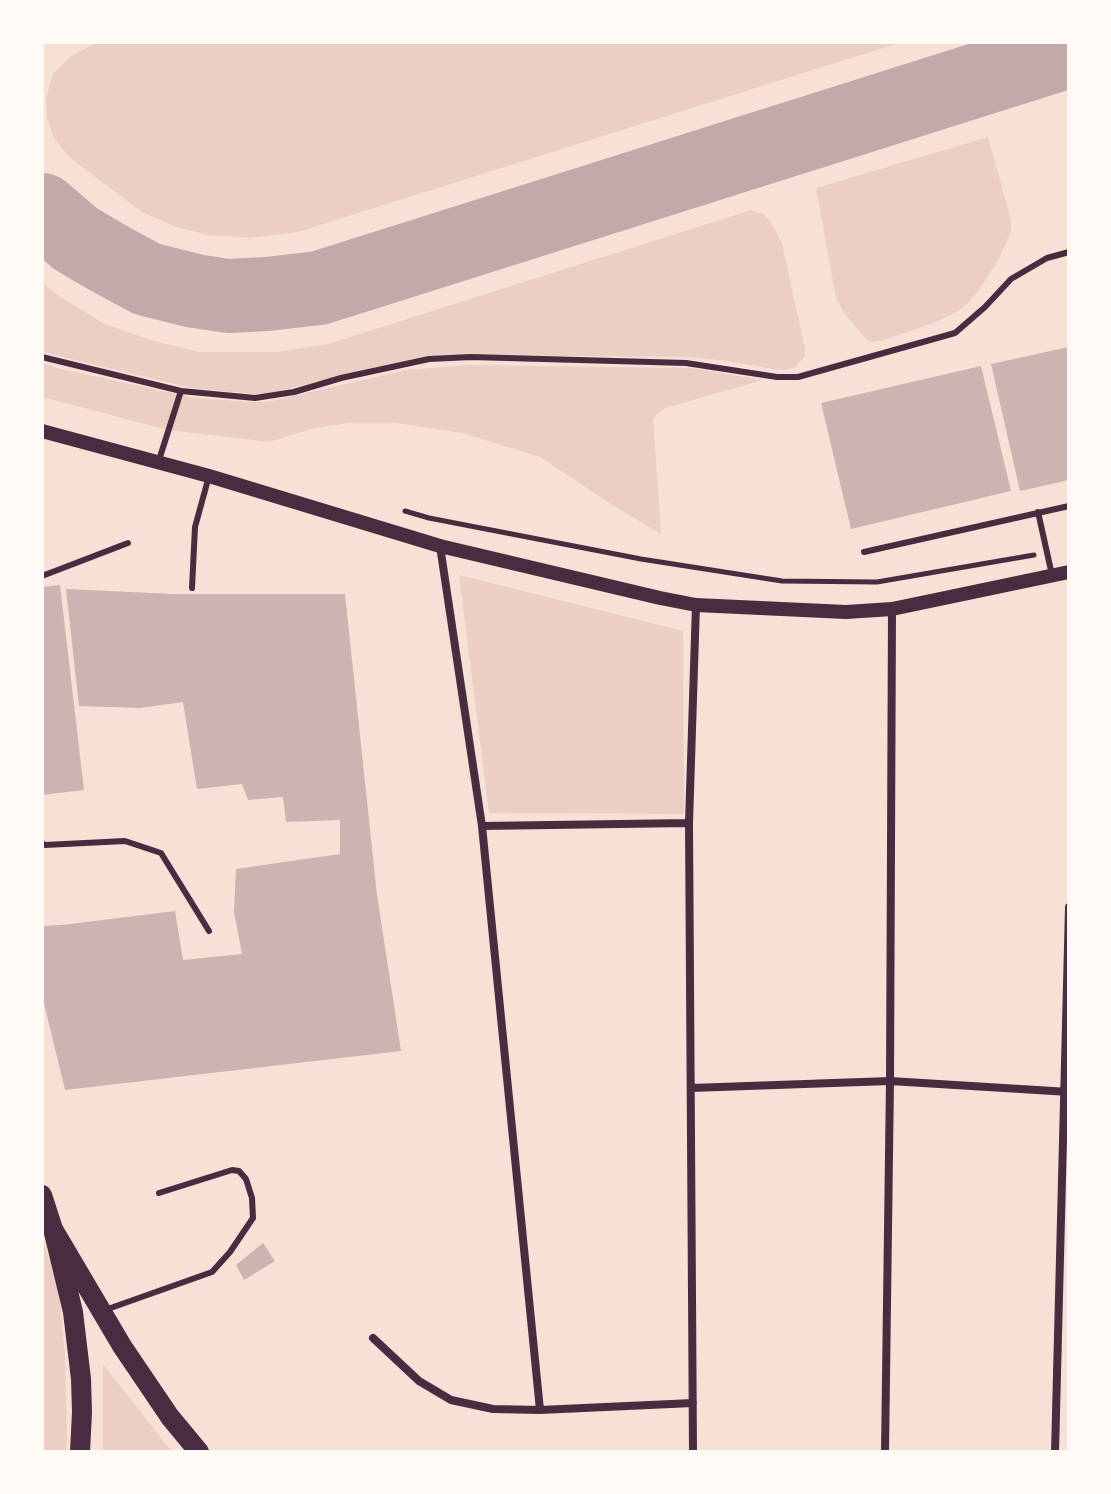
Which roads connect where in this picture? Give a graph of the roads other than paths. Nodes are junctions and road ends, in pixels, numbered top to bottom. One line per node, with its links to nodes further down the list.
1 (1069, 252): 3 (lane)
2 (42, 357): 3 (lane)
3 (181, 391): 5 (lane)
4 (42, 431): 5 (street)
5 (158, 462): 6 (street)
6 (209, 476): 10 (street); 15 (lane)
7 (1069, 506): 8 (lane)
8 (1038, 512): 11 (lane); 13 (lane)
9 (128, 543): 14 (lane)
10 (440, 546): 16 (street); 19 (street)
11 (864, 552)
12 (1069, 572): 13 (street)
13 (1052, 575): 17 (street)
14 (42, 576)
15 (192, 588)
16 (696, 605): 17 (street); 18 (street)
17 (892, 609): 23 (street)
18 (689, 823): 19 (street); 24 (street)
19 (482, 826): 32 (street)
20 (42, 843): 22 (lane)
21 (1069, 907): 25 (street)
22 (209, 931)
23 (890, 1081): 24 (street); 25 (street); 36 (street)
24 (691, 1088): 31 (street)
25 (1066, 1092): 37 (street)
26 (159, 1193): 29 (lane)
27 (42, 1195): 28 (main road)
28 (53, 1229): 29 (main road); 33 (main road)
29 (101, 1311): 34 (main road)
30 (373, 1338): 32 (street)
31 (693, 1403): 32 (street); 35 (street)
32 (540, 1410)
33 (80, 1452)
34 (199, 1452)
35 (693, 1452)
36 (885, 1452)
37 (1055, 1452)

